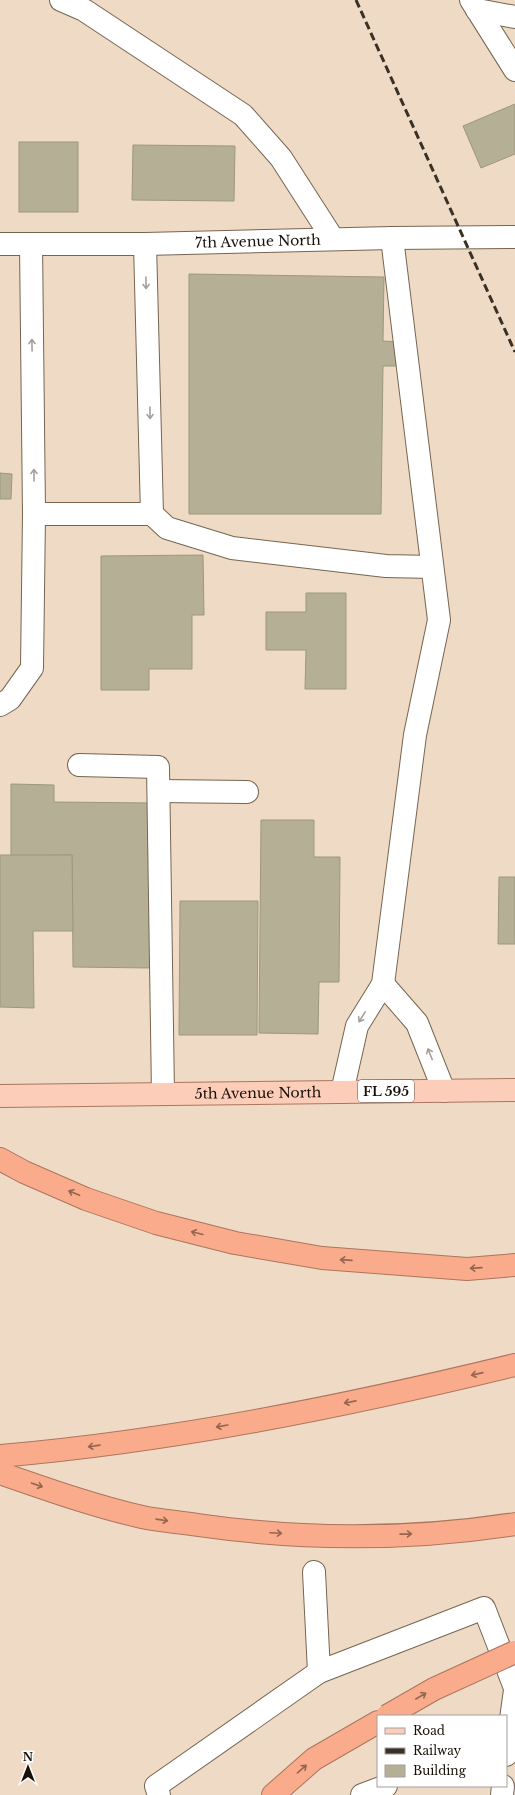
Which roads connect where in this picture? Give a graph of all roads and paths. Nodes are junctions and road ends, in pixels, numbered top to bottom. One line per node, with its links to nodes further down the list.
1 (61, 0): 7 (street)
2 (479, 3): 3 (street); 4 (street)
3 (515, 17)
4 (515, 70)
5 (515, 237): 6 (street, 7th Avenue North)
6 (392, 238): 7 (street, 7th Avenue North); 13 (street)
7 (333, 239): 10 (street, 7th Avenue North)
8 (0, 244): 9 (street, 7th Avenue North)
9 (31, 244): 10 (street, 7th Avenue North); 11 (street, one-way to 9)
10 (145, 244): 12 (street, one-way to 12)
11 (34, 514): 12 (street); 14 (street)
12 (152, 514): 13 (street)
13 (432, 567): 18 (street)
14 (0, 705)
15 (79, 765): 16 (street)
16 (159, 791): 17 (street); 22 (street)
17 (247, 792)
18 (383, 984): 20 (street, one-way to 18); 21 (street, one-way to 21)
19 (515, 1090): 20 (main road, 5th Avenue North / FL 595)
20 (444, 1091): 21 (main road, 5th Avenue North / FL 595)
21 (342, 1092): 22 (main road, 5th Avenue North / FL 595)
22 (163, 1094): 23 (main road, 5th Avenue North / FL 595)
23 (0, 1096)
24 (0, 1159): 25 (highway, one-way to 24)
25 (515, 1265)
26 (515, 1365): 27 (highway, one-way to 27)
27 (0, 1456)
28 (0, 1473): 29 (highway, one-way to 29)
29 (515, 1524)
30 (314, 1572): 32 (street)
31 (515, 1652): 34 (highway, one-way to 31, bridge)
32 (319, 1672): 33 (street); 38 (street)
33 (515, 1689): 36 (street)
34 (389, 1715)
35 (377, 1723): 39 (highway, one-way to 35)
36 (507, 1748)
37 (383, 1787): 40 (street)
38 (159, 1795)
39 (273, 1795)
40 (362, 1795)

